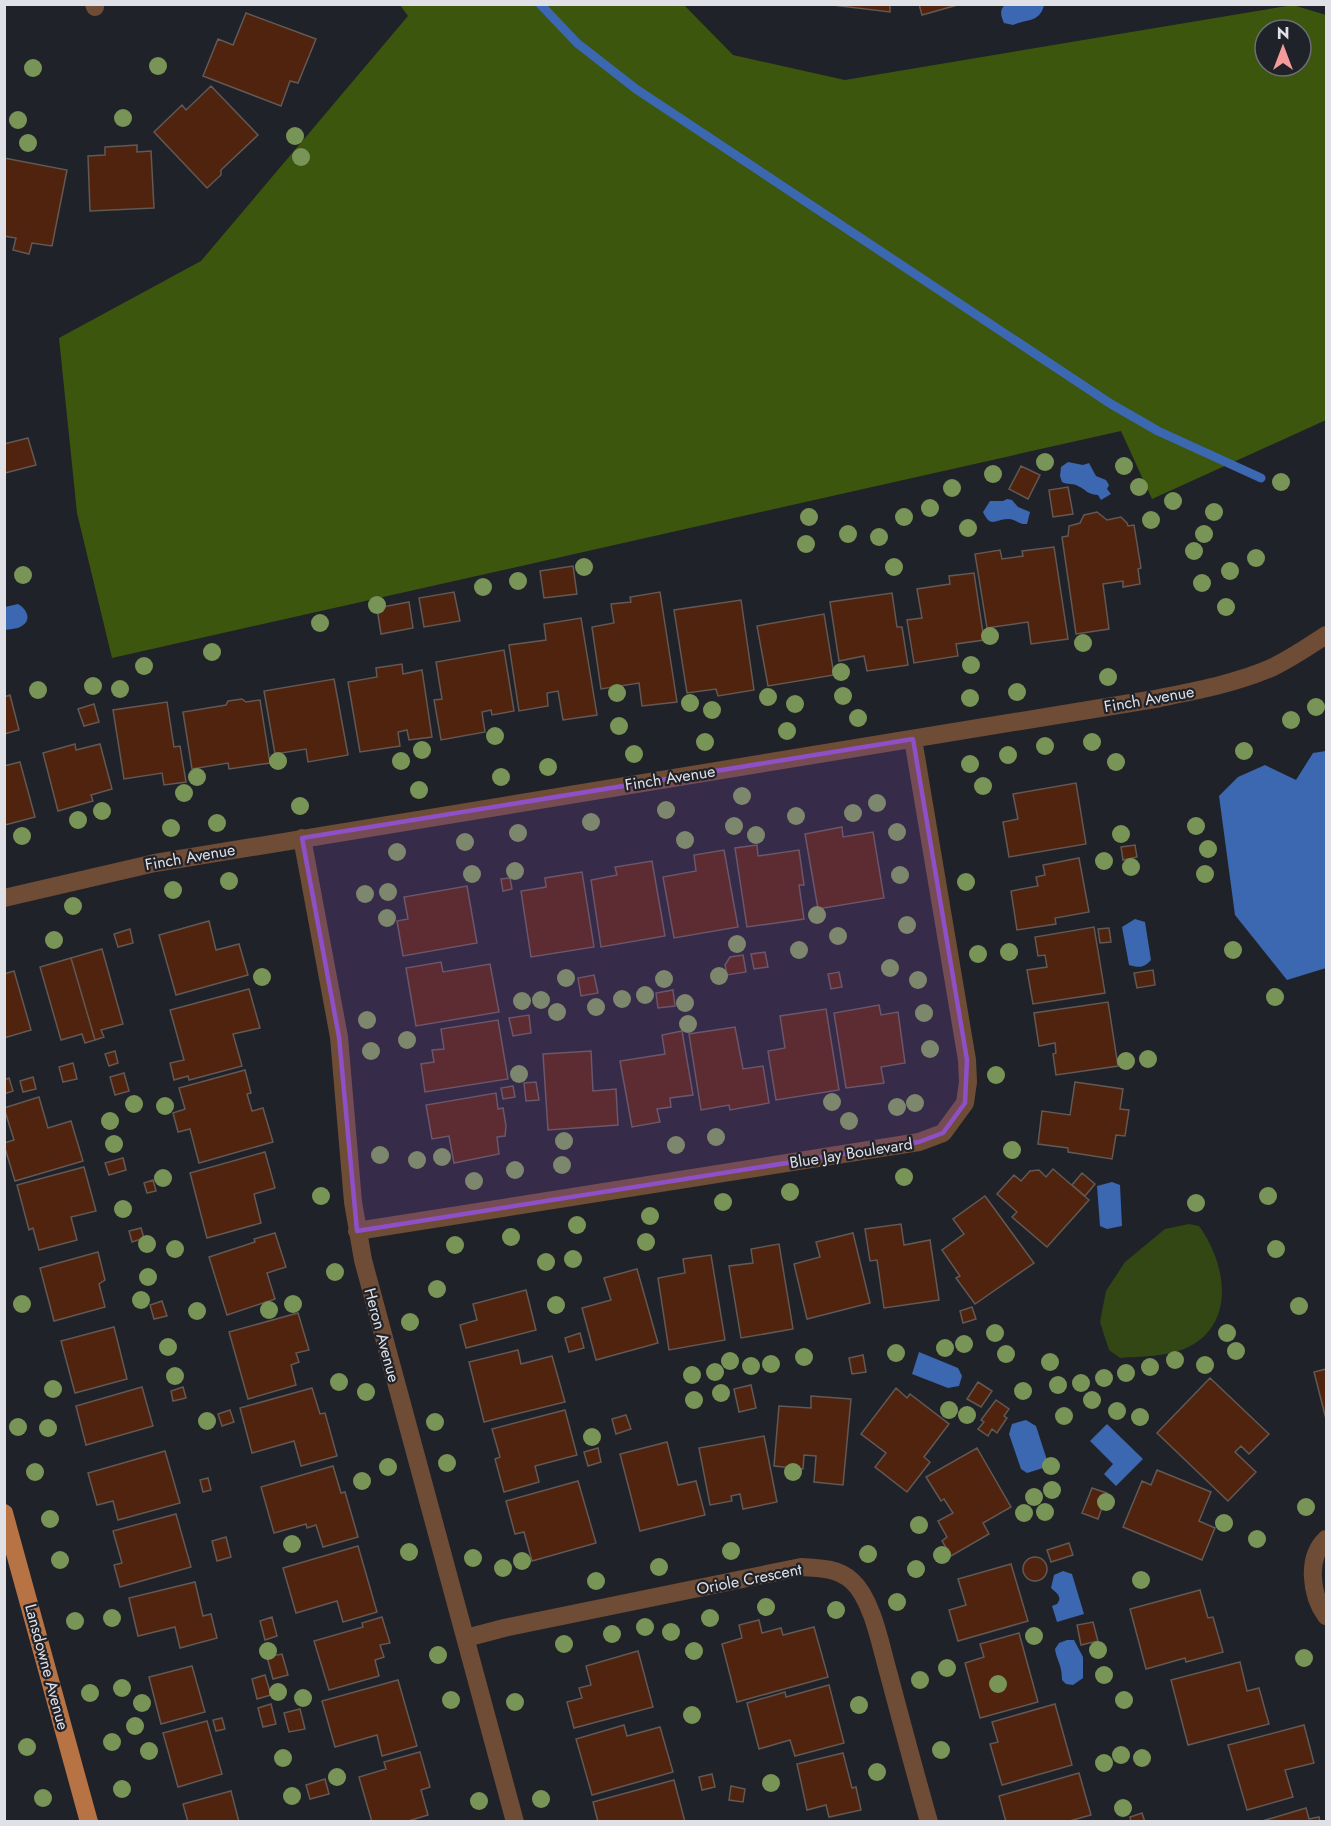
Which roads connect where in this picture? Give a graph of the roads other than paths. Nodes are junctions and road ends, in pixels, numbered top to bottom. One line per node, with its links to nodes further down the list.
1 (1326, 635): 2 (street, Finch Avenue)
2 (913, 739): 3 (street, Finch Avenue); 5 (street, Blue Jay Boulevard)
3 (302, 838): 4 (street, Finch Avenue); 5 (street, Heron Avenue)
4 (4, 898)
5 (357, 1231): 9 (street, Heron Avenue)
6 (4, 1513): 10 (main road, Lansdowne Avenue)
7 (1326, 1539): 8 (street)
8 (1326, 1616)
9 (466, 1638): 11 (street, Heron Avenue); 12 (street, Oriole Crescent)
10 (89, 1821)
11 (515, 1821)
12 (929, 1821)

